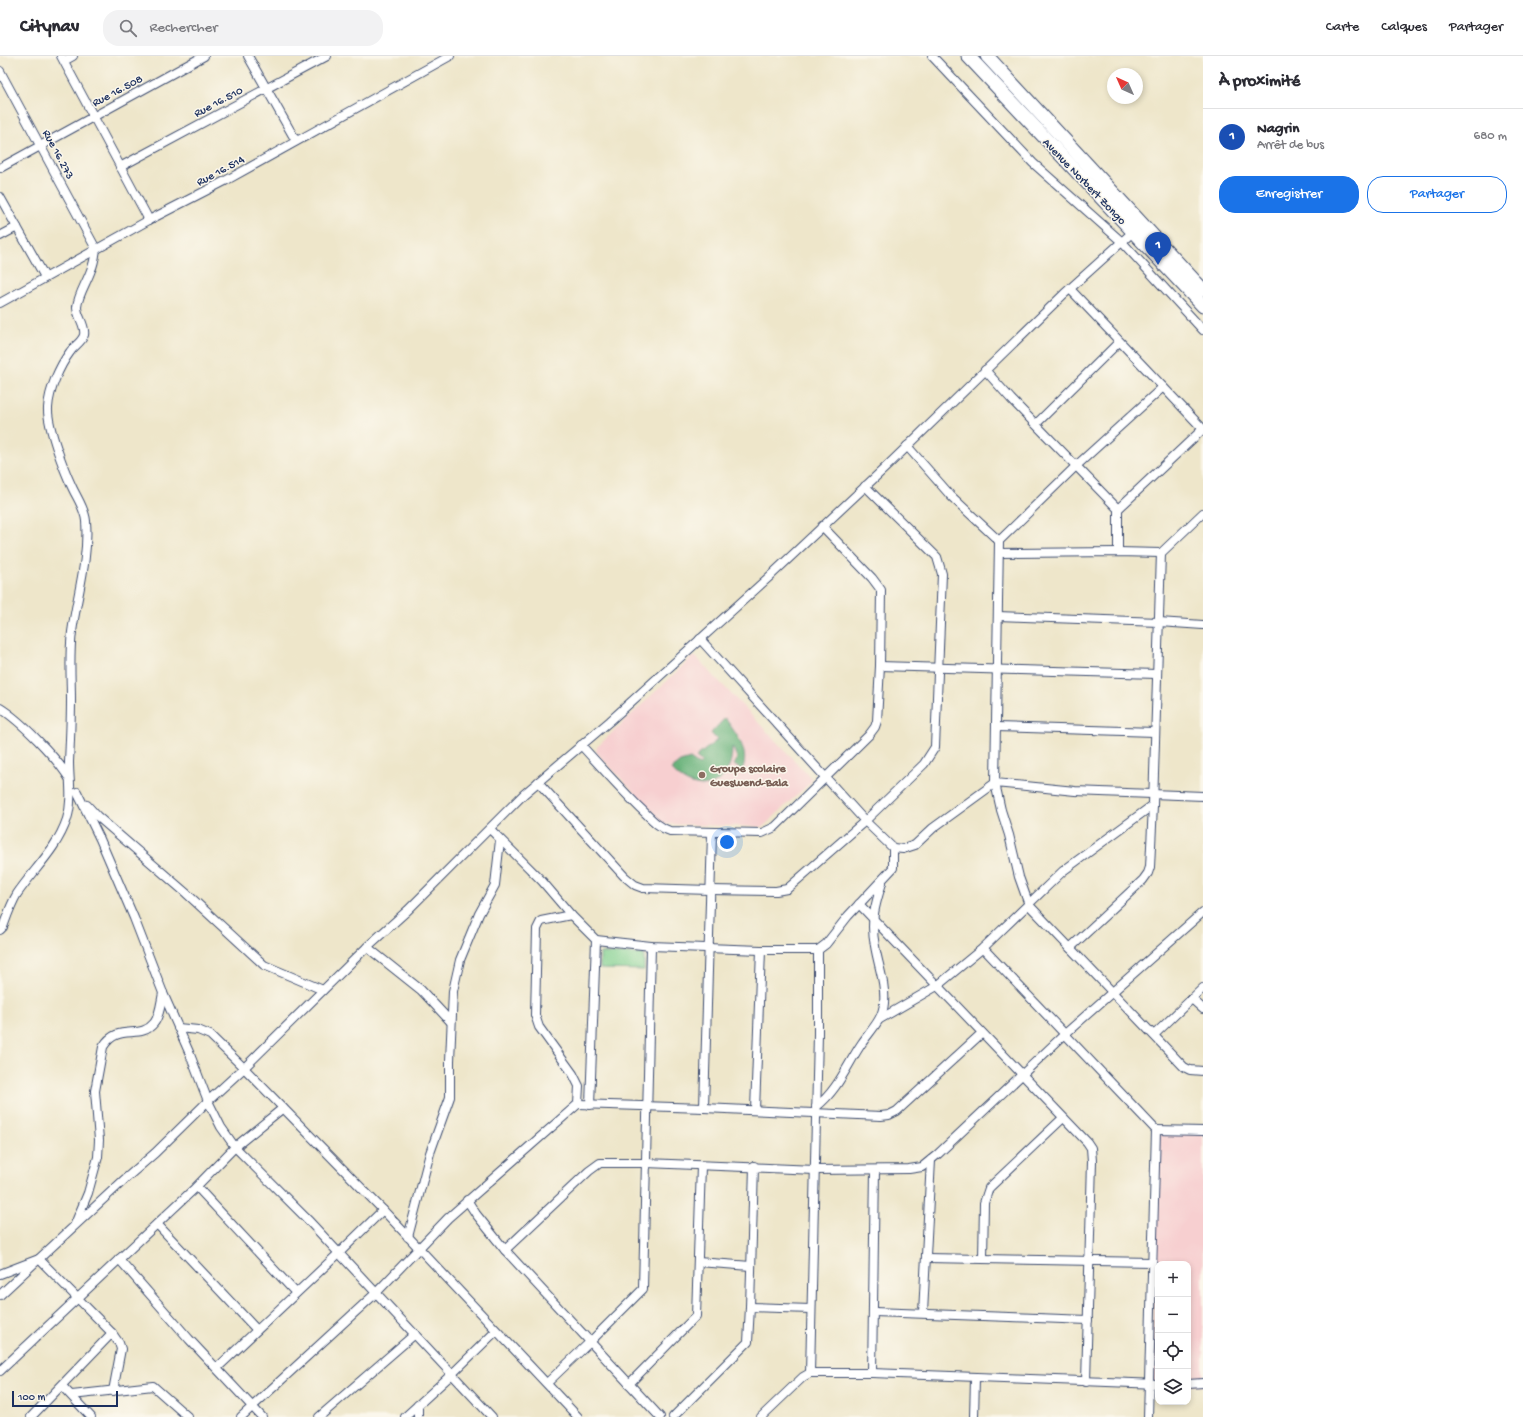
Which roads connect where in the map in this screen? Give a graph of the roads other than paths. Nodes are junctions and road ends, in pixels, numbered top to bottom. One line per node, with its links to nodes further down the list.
1 (73, 56): 9 (street)
2 (204, 56): 12 (street, Rue 16.508)
3 (248, 56): 11 (street)
4 (327, 56): 11 (street, Rue 16.510)
5 (450, 56): 13 (street, Rue 16.514)
6 (932, 56): 22 (street)
7 (968, 56): 20 (main road, Avenue Norbert Zongo)
8 (987, 56): 20 (main road, Avenue Norbert Zongo)
9 (62, 59): 12 (street)
10 (0, 71): 14 (street, Rue 16.273)
11 (267, 89): 13 (street); 15 (street, Rue 16.510)
12 (93, 116): 14 (street, Rue 16.508); 15 (street)
13 (296, 142): 18 (street, Rue 16.514)
14 (41, 145): 16 (street, Rue 16.508); 23 (street, Rue 16.273)
15 (120, 167): 18 (street)
16 (0, 168)
17 (0, 197): 19 (street)
18 (149, 220): 23 (street, Rue 16.514)
19 (17, 227): 21 (street); 26 (street)
20 (1138, 227): 22 (street); 24 (main road, Avenue Norbert Zongo); 28 (main road, Avenue Norbert Zongo)
21 (0, 236)
22 (1122, 242): 25 (street); 27 (street)
23 (96, 249): 26 (street, Rue 16.514); 59 (street)
24 (1159, 259): 25 (street); 30 (main road, Avenue Norbert Zongo)
25 (1148, 270): 31 (street)
26 (45, 278): 29 (street, Rue 16.514)
27 (1070, 289): 32 (street); 33 (street)
28 (1203, 290)
29 (0, 303)
30 (1203, 306)
31 (1203, 330)
32 (1119, 342): 34 (street); 35 (street)
33 (986, 370): 35 (street); 37 (street)
34 (1163, 387): 36 (street); 38 (street)
35 (1036, 424): 38 (street)
36 (1203, 429): 40 (street)
37 (907, 446): 39 (street); 43 (street)
38 (1076, 466): 40 (street); 43 (street)
39 (865, 486): 42 (street); 52 (street)
40 (1118, 509): 44 (street)
41 (1203, 513): 46 (street)
42 (822, 526): 50 (street); 51 (street)
43 (999, 541): 45 (street)
44 (1118, 552): 45 (street); 46 (street)
45 (999, 553): 47 (street)
46 (1161, 553): 48 (street)
47 (998, 616): 48 (street); 53 (street)
48 (1159, 622): 49 (street); 54 (street)
49 (1203, 625)
50 (700, 639): 58 (street); 60 (street)
51 (880, 666): 52 (street); 60 (street)
52 (937, 667): 53 (street); 67 (street)
53 (997, 670): 54 (street); 56 (street)
54 (1157, 674): 57 (street)
55 (0, 708): 59 (street)
56 (996, 727): 57 (street); 62 (street)
57 (1155, 732): 64 (street)
58 (581, 745): 61 (street); 69 (street)
59 (69, 777): 63 (street); 79 (street)
60 (825, 778): 67 (street); 69 (street)
61 (538, 782): 68 (street); 73 (street)
62 (995, 783): 64 (street); 71 (street); 75 (street)
63 (77, 792): 90 (street); 92 (street)
64 (1153, 793): 65 (street); 66 (street)
65 (1203, 796)
66 (1153, 805): 75 (street); 85 (street)
67 (865, 821): 71 (street); 73 (street)
68 (490, 829): 70 (street); 82 (street)
69 (712, 833): 73 (street)
70 (500, 840): 77 (street); 96 (street)
71 (894, 848): 72 (street)
72 (883, 880): 74 (street); 78 (street)
73 (710, 890): 83 (street)
74 (859, 904): 78 (street); 87 (street)
75 (1029, 904): 84 (street); 85 (street)
76 (1203, 912): 91 (street)
77 (571, 915): 80 (street); 105 (street)
78 (873, 920): 88 (street); 95 (street)
79 (0, 930)
80 (596, 940): 81 (street); 106 (street)
81 (651, 946): 83 (street); 107 (street)
82 (367, 947): 90 (street); 96 (street)
83 (708, 948): 86 (street); 109 (street)
84 (983, 948): 88 (street); 99 (street)
85 (1070, 948): 91 (street)
86 (761, 950): 87 (street); 110 (street)
87 (818, 950): 111 (street)
88 (937, 986): 95 (street); 98 (street)
89 (1203, 988): 93 (street)
90 (323, 990): 101 (street)
91 (1112, 992): 99 (street); 100 (street)
92 (163, 993): 97 (street); 126 (street)
93 (1192, 999): 94 (street); 100 (street)
94 (1203, 1009)
95 (880, 1019): 111 (street)
96 (451, 1022): 127 (street)
97 (178, 1028): 101 (street); 104 (street)
98 (982, 1033): 103 (street); 111 (street)
99 (1065, 1034): 103 (street); 113 (street)
100 (1154, 1035): 102 (street)
101 (244, 1068): 104 (street); 108 (street)
102 (1203, 1071)
103 (1021, 1075): 112 (street); 116 (street)
104 (208, 1101): 115 (street); 126 (street)
105 (578, 1104): 106 (street); 123 (street)
106 (590, 1105): 107 (street)
107 (648, 1107): 109 (street); 117 (street)
108 (283, 1108): 115 (street); 124 (street)
109 (704, 1108): 110 (street)
110 (755, 1110): 111 (street)
111 (816, 1110): 120 (street)
112 (1063, 1118): 134 (street); 135 (street)
113 (1156, 1130): 114 (street); 137 (street)
114 (1203, 1131)
115 (235, 1147): 122 (street); 130 (street)
116 (931, 1160): 121 (street); 131 (street)
117 (646, 1163): 118 (street); 129 (street); 153 (street)
118 (701, 1166): 119 (street); 136 (street)
119 (754, 1166): 120 (street); 138 (street)
120 (815, 1170): 121 (street); 145 (street)
121 (875, 1170): 146 (street)
122 (197, 1187): 125 (street); 140 (street)
123 (467, 1200): 128 (street); 129 (street)
124 (383, 1210): 127 (street); 130 (street)
125 (157, 1224): 133 (street); 149 (street)
126 (74, 1227): 132 (street)
127 (408, 1237): 128 (street)
128 (419, 1248): 141 (street); 150 (street)
129 (505, 1250): 153 (street)
130 (339, 1253): 140 (street); 141 (street)
131 (927, 1258): 134 (street); 147 (street)
132 (39, 1259): 139 (street); 142 (street); 143 (street)
133 (119, 1259): 143 (street); 154 (street)
134 (983, 1259): 135 (street)
135 (1090, 1261): 137 (street); 148 (street)
136 (698, 1262): 138 (street); 163 (street)
137 (1152, 1262): 164 (street)
138 (752, 1266): 144 (street)
139 (0, 1274)
140 (296, 1293): 149 (street)
141 (376, 1293): 152 (street); 171 (street)
142 (0, 1295)
143 (77, 1298): 151 (street); 155 (street)
144 (750, 1307): 145 (street); 183 (street)
145 (812, 1309): 156 (street)
146 (874, 1312): 147 (street); 157 (street)
147 (923, 1313): 148 (street)
148 (1088, 1320): 160 (street)
149 (257, 1330): 154 (street)
150 (496, 1330): 158 (street); 161 (street)
151 (112, 1333): 167 (street); 168 (street)
152 (415, 1334): 158 (street); 177 (street)
153 (590, 1342): 161 (street); 163 (street)
154 (217, 1368): 171 (street)
155 (0, 1371)
156 (810, 1373): 157 (street); 184 (street)
157 (872, 1373): 159 (street)
158 (452, 1374): 170 (street); 180 (street)
159 (975, 1378): 160 (street); 185 (street)
160 (1086, 1382): 164 (street)
161 (547, 1383): 181 (street)
162 (1203, 1383): 166 (street)
163 (629, 1384): 182 (street)
164 (1149, 1384): 165 (street); 186 (street)
165 (1155, 1384)
166 (1191, 1384)
167 (62, 1386): 169 (street); 172 (street)
168 (113, 1391): 169 (street); 174 (street)
169 (72, 1395): 173 (street)
170 (418, 1405): 178 (street); 179 (street)
171 (253, 1407): 175 (street); 176 (street)
172 (31, 1417)
173 (91, 1417)
174 (188, 1417)
175 (241, 1417)
176 (262, 1417)
177 (319, 1417)
178 (405, 1417)
179 (418, 1417)
180 (492, 1417)
181 (578, 1417)
182 (660, 1417)
183 (673, 1417)
184 (761, 1417)
185 (974, 1417)
186 (1148, 1417)

